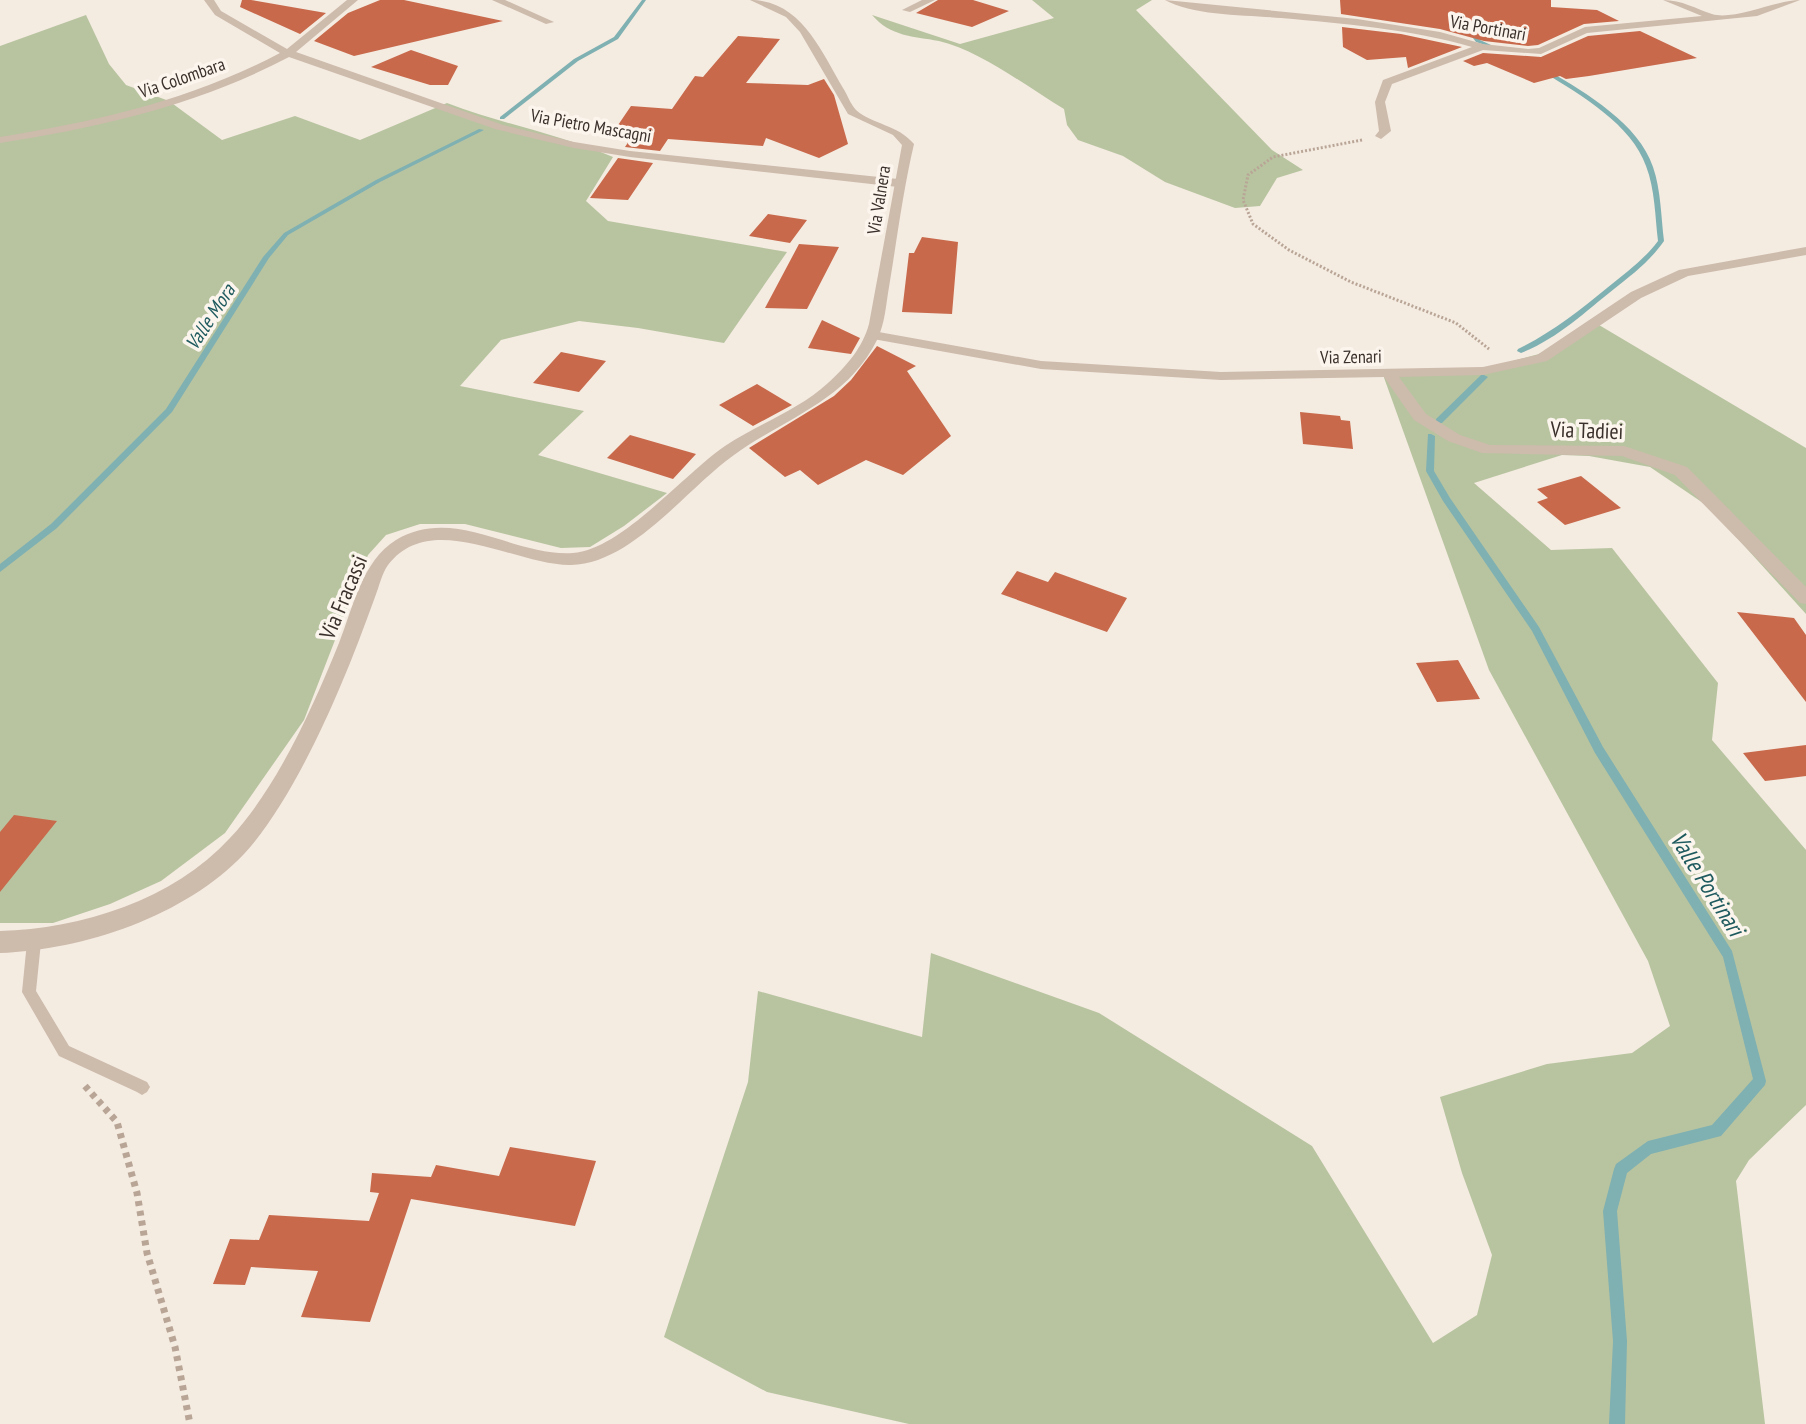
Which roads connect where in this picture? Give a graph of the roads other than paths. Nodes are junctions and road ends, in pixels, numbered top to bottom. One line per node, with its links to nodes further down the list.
1 (209, 0): 13 (street, Via Pietro Mascagni)
2 (353, 0): 13 (street, Via Colombara)
3 (497, 0): 11 (street)
4 (755, 0): 16 (street, Via Valnera)
5 (930, 0): 9 (street)
6 (1170, 0): 12 (street, Via Portinari)
7 (1668, 0): 10 (street)
8 (1795, 0): 10 (street, Via Portinari)
9 (907, 10)
10 (1715, 16): 12 (street, Via Portinari)
11 (549, 22)
12 (1482, 47): 14 (street)
13 (289, 52): 15 (street, Via Colombara); 16 (street, Via Pietro Mascagni)
14 (1381, 136)
15 (0, 140)
16 (898, 183): 18 (street, Via Valnera)
17 (1806, 251): 19 (street, Via Zenari)
18 (873, 335): 19 (street, Via Zenari); 22 (street, Via Fracassi)
19 (1389, 374): 20 (street, Via Tadiei)
20 (1806, 598)
21 (0, 942): 22 (street, Via Fracassi)
22 (34, 942): 23 (lane)
23 (142, 1087)

